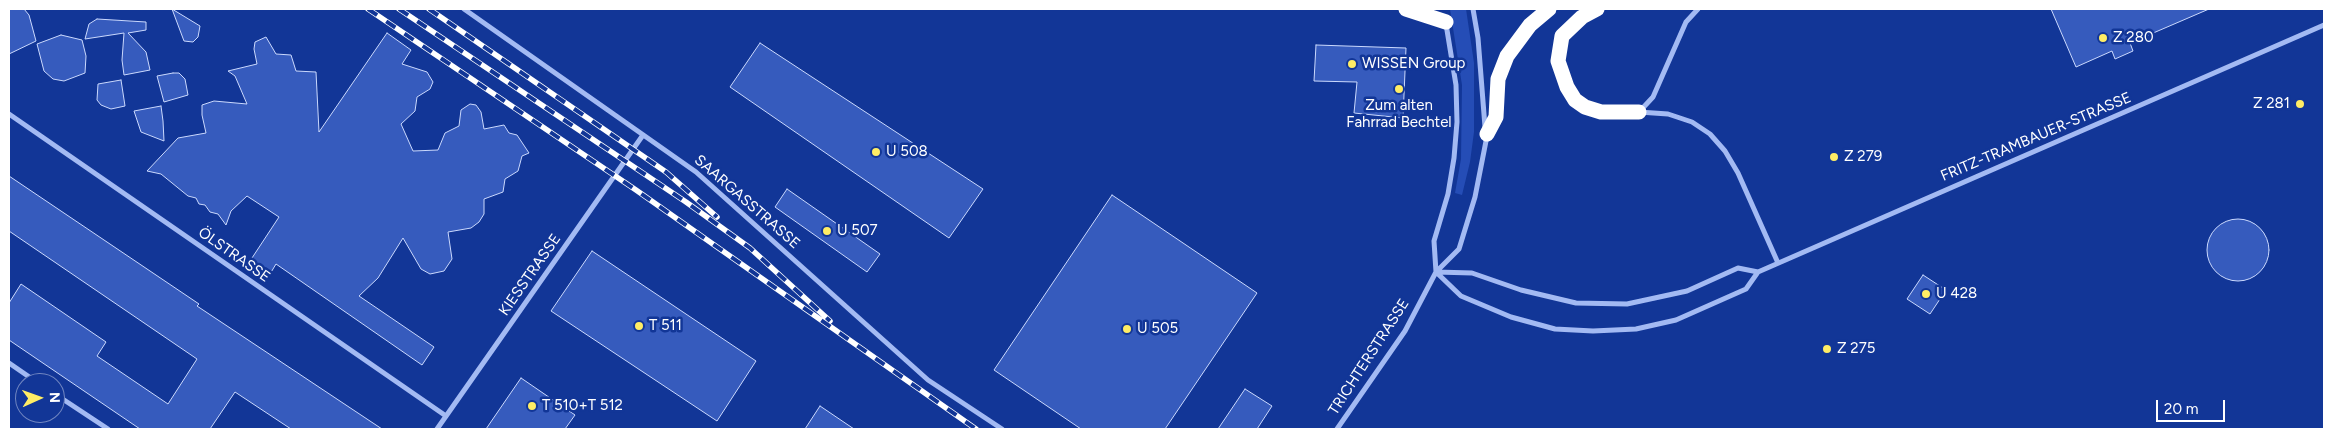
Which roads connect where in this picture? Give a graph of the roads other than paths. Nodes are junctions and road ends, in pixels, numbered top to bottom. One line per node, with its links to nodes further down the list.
1 (464, 9): 12 (street, SAARGASSTRASSE)
2 (1406, 9): 7 (highway)
3 (1473, 9): 11 (street)
4 (1549, 9): 11 (highway)
5 (1598, 9): 9 (highway)
6 (1698, 9): 9 (street)
7 (1446, 22): 14 (street)
8 (2324, 25): 13 (street, FRITZ-TRAMBAUER-STRASSE)
9 (1639, 112): 13 (street)
10 (9, 114): 19 (street, ÖLSTRASSE)
11 (1487, 134): 14 (street)
12 (643, 135): 19 (street, KIESSTRASSE); 22 (street, SAARGASSTRASSE)
13 (1778, 263): 15 (street, FRITZ-TRAMBAUER-STRASSE)
14 (1436, 272): 15 (street, FRITZ-TRAMBAUER-STRASSE); 15 (street, FRITZ-TRAMBAUER-STRASSE); 23 (street, TRICHTERSTRASSE)
15 (1758, 272)
16 (9, 363): 17 (street)
17 (24, 373)
18 (65, 401): 20 (street)
19 (446, 416): 21 (street, KIESSTRASSE)
20 (108, 429)
21 (437, 429)
22 (1002, 429)
23 (1337, 429)

